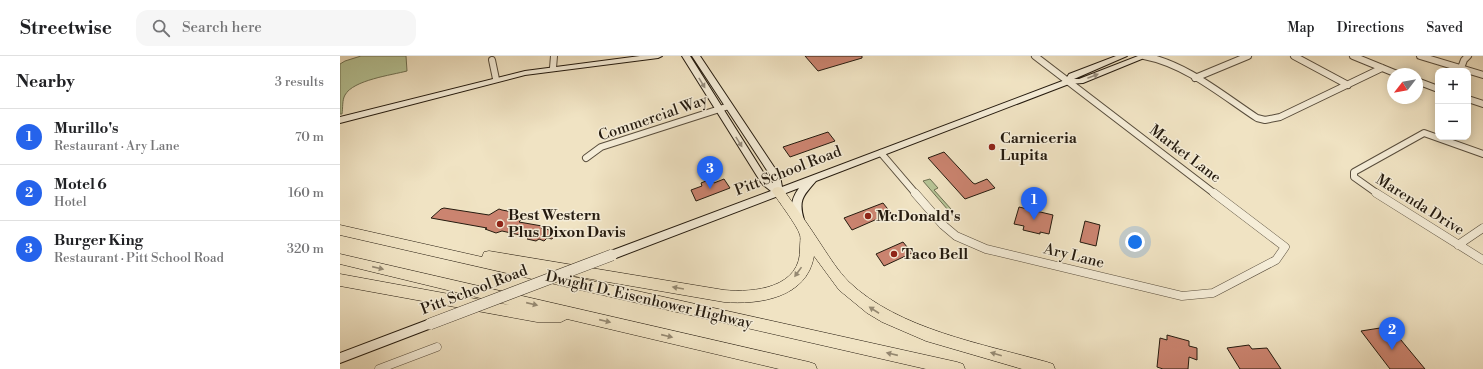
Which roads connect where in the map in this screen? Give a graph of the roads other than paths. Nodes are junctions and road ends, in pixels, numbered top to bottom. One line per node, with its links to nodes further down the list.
1 (554, 56): 16 (street)
2 (658, 56): 16 (main road)
3 (686, 56): 31 (main road, one-way to 31)
4 (696, 56): 30 (main road)
5 (1035, 56): 24 (street, Market Lane)
6 (1123, 56): 24 (main road, Pitt School Road)
7 (1144, 56): 15 (street); 24 (main road, Pitt School Road, one-way to 7)
8 (1166, 56): 15 (street)
9 (1248, 56): 22 (street)
10 (1294, 56): 26 (street)
11 (1353, 56): 17 (street)
12 (1420, 56): 18 (street)
13 (1468, 56): 18 (street)
14 (492, 60): 23 (street)
15 (1173, 64): 22 (street)
16 (553, 68): 23 (main road)
17 (1382, 68): 19 (street); 26 (street)
18 (1461, 68)
19 (1387, 70)
20 (1471, 71): 21 (street)
21 (1483, 75)
22 (1195, 78): 26 (street)
23 (496, 79): 32 (main road)
24 (1068, 82): 33 (main road, Pitt School Road); 42 (street, Market Lane)
25 (1423, 83): 27 (street)
26 (1348, 85)
27 (1435, 87)
28 (1471, 100): 29 (street)
29 (1483, 104)
30 (729, 106): 31 (street, Commercial Way); 37 (main road)
31 (719, 109): 35 (street, Commercial Way); 37 (main road, one-way to 37)
32 (340, 120)
33 (881, 152): 36 (main road, Pitt School Road); 42 (street, Ary Lane)
34 (1483, 154): 41 (street, Marenda Drive)
35 (586, 158)
36 (821, 175): 37 (main road, Pitt School Road); 40 (main road)
37 (778, 191): 40 (highway); 49 (main road, Pitt School Road, bridge)
38 (1483, 228): 41 (street)
39 (340, 230): 43 (highway, Dwight D. Eisenhower Highway)
40 (803, 231): 43 (highway, one-way to 43); 53 (highway, one-way to 40)
41 (1458, 245): 45 (street, Marenda Drive)
42 (1285, 247)
43 (419, 248): 52 (highway, Dwight D. Eisenhower Highway, one-way to 43)
44 (340, 259): 47 (highway, Dwight D. Eisenhower Highway, one-way to 47)
45 (1483, 260)
46 (340, 280): 47 (highway)
47 (581, 316): 51 (highway, Dwight D. Eisenhower Highway, one-way to 51)
48 (437, 347): 50 (street)
49 (340, 358)
50 (379, 369)
51 (809, 369)
52 (957, 369)
53 (1046, 369)

